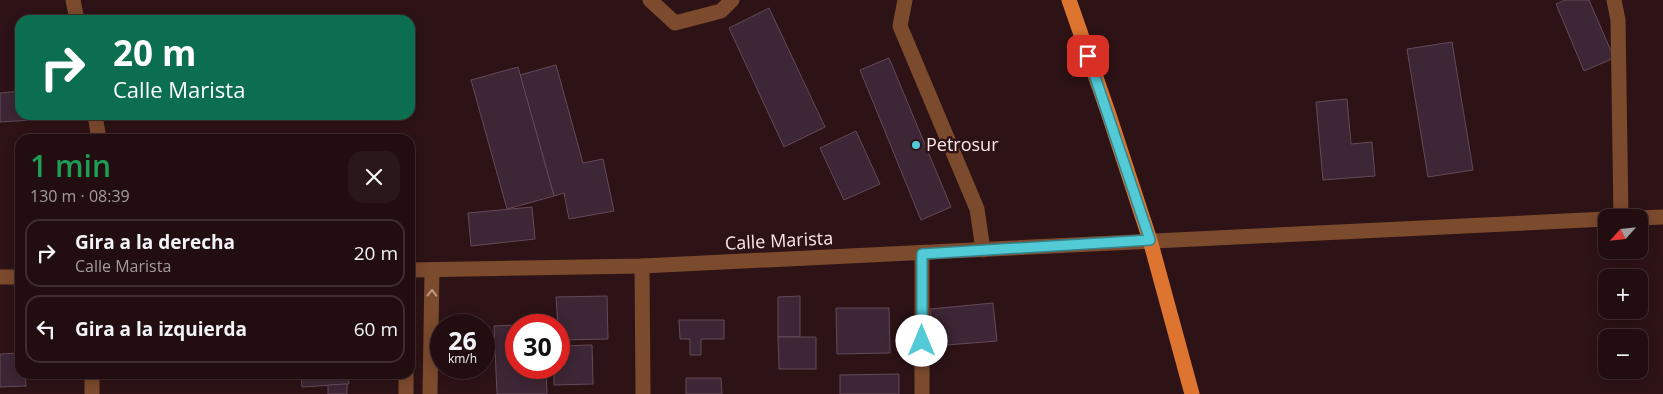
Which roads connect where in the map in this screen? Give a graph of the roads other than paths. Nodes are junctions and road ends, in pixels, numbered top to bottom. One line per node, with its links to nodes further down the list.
1 (73, 0): 7 (street)
2 (650, 0): 3 (street)
3 (732, 0)
4 (905, 0): 15 (street)
5 (1069, 0): 14 (main road)
6 (1614, 0): 10 (street)
7 (76, 15)
8 (96, 120): 9 (street)
9 (98, 134)
10 (1621, 209)
11 (1663, 217): 12 (street)
12 (1648, 218)
13 (1598, 219): 14 (street, Calle Marista)
14 (1150, 240): 15 (street, Calle Marista); 29 (main road)
15 (983, 250): 16 (street, Calle Marista)
16 (922, 254): 17 (street, Calle Marista); 28 (street)
17 (642, 266): 19 (street, Calle Marista); 27 (street)
18 (415, 270): 19 (street, Calle Marista)
19 (432, 270): 26 (street, one-way to 19)
20 (0, 277): 21 (street)
21 (15, 277)
22 (92, 379): 24 (street)
23 (406, 379): 25 (street)
24 (92, 394)
25 (406, 394)
26 (430, 394)
27 (643, 394)
28 (922, 394)
29 (1192, 394)

